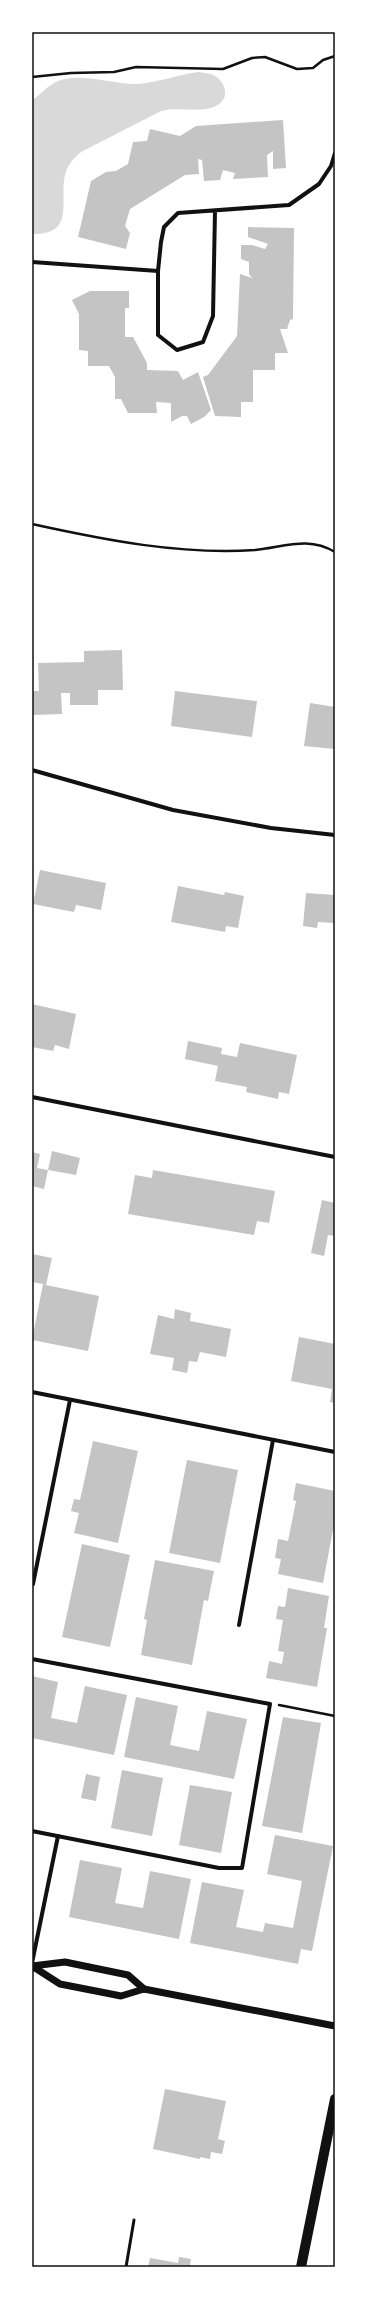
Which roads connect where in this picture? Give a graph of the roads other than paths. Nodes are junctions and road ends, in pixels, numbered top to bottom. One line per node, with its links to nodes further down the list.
1 (335, 153): 2 (street)
2 (215, 210): 4 (street); 4 (street)
3 (32, 262): 4 (street)
4 (158, 271)
5 (32, 770): 6 (street)
6 (335, 835)
7 (32, 1097): 8 (street)
8 (335, 1157)
9 (32, 1392): 10 (street)
10 (70, 1400): 11 (street); 13 (street)
11 (273, 1440): 12 (street); 14 (street)
12 (335, 1452)
13 (32, 1584)
14 (239, 1625)
15 (32, 1659): 17 (street)
16 (32, 1831): 17 (street)
17 (58, 1836): 18 (street)
18 (32, 1965): 19 (street); 19 (street)
19 (144, 1989): 20 (street)
20 (335, 2026)
21 (335, 2099): 24 (main road)
22 (134, 2220): 23 (lane)
23 (126, 2267)
24 (301, 2267)

